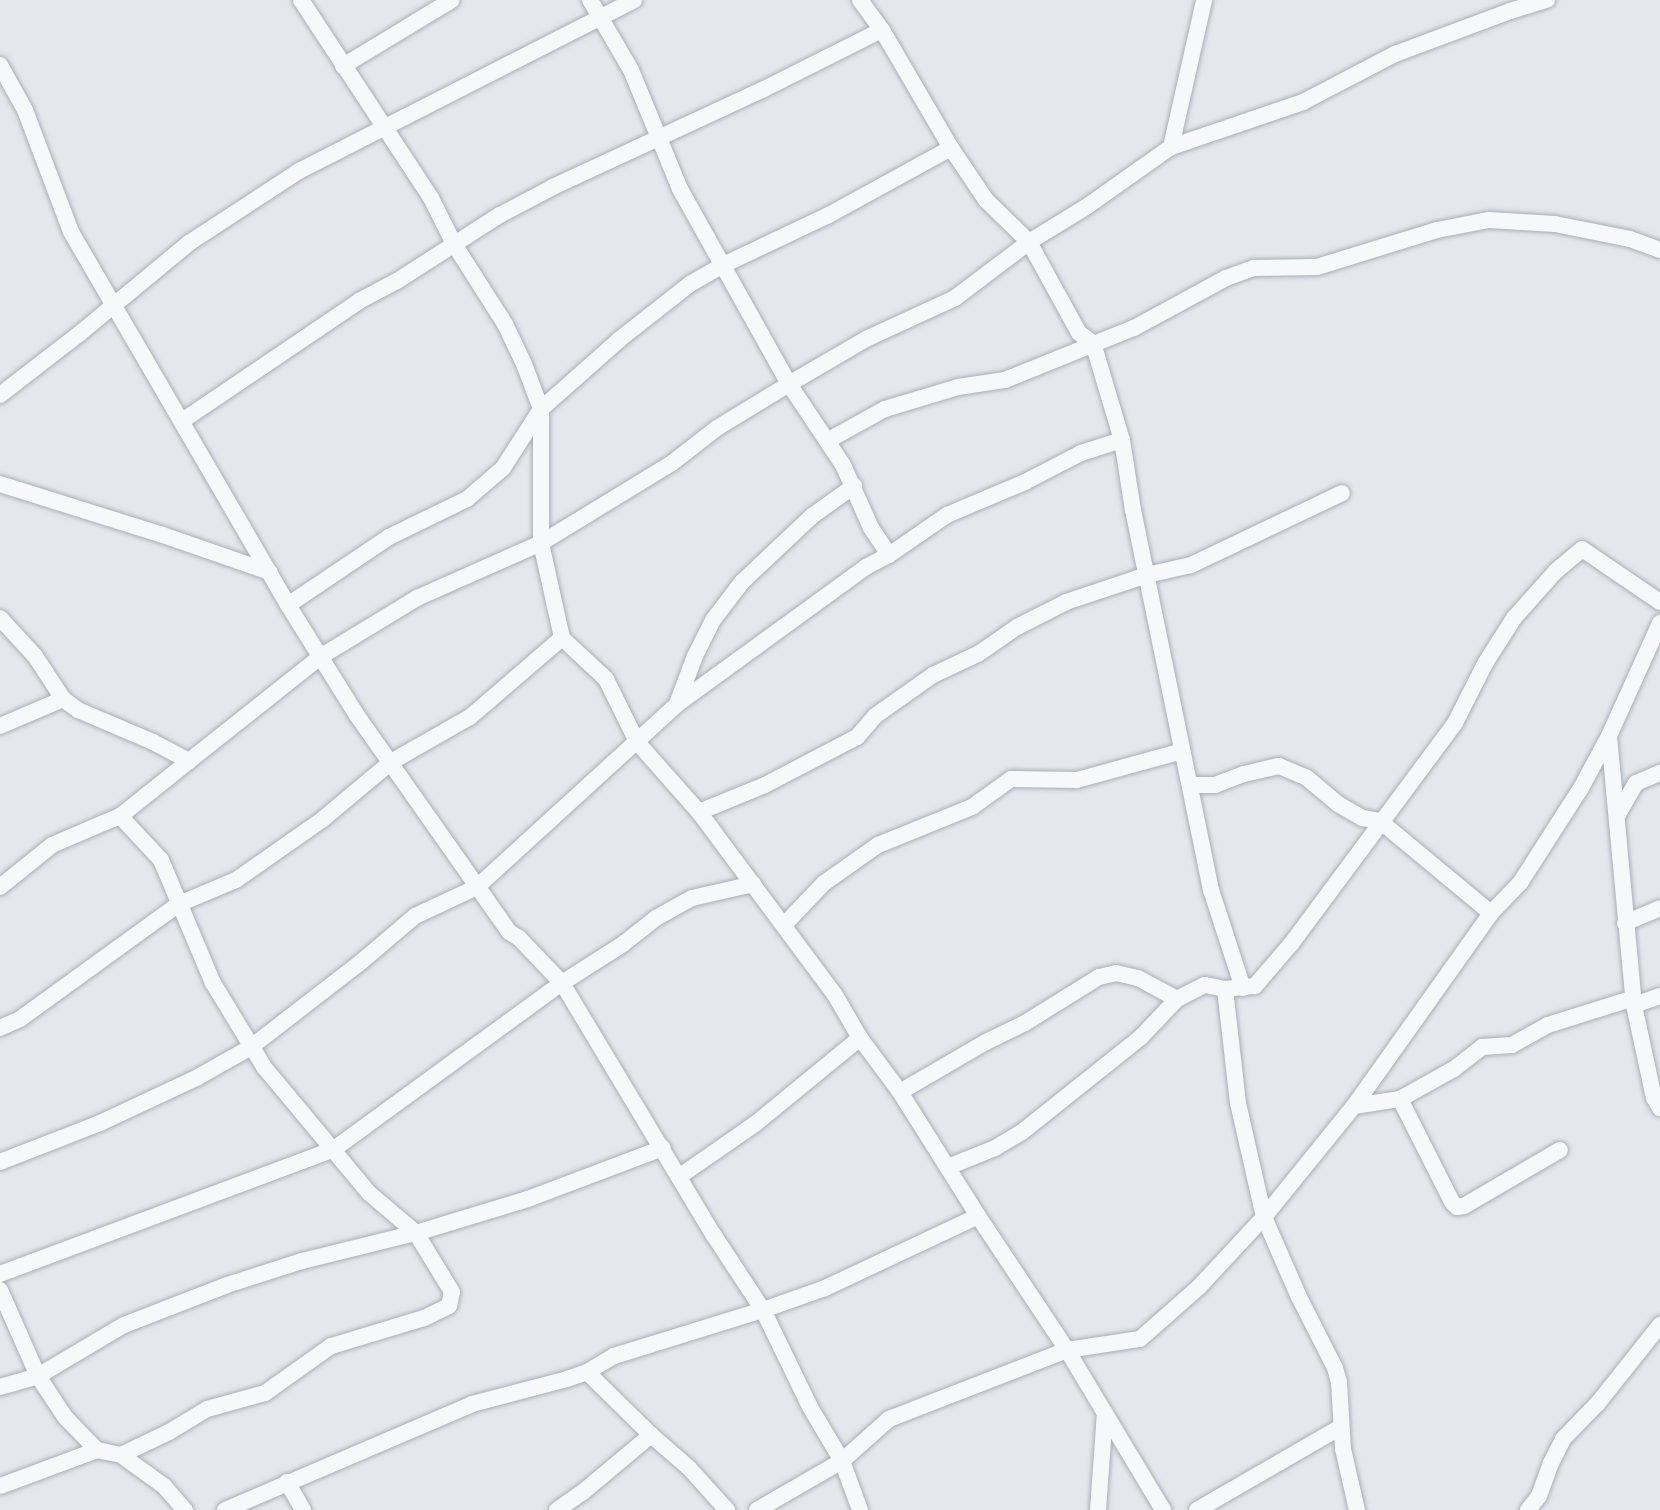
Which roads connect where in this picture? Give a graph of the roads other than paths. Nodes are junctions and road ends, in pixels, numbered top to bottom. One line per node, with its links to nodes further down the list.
1 (301, 0): 11 (street)
2 (590, 0): 8 (street)
3 (634, 0): 8 (street)
4 (860, 0): 9 (street)
5 (1204, 0): 14 (street)
6 (1546, 0): 14 (street)
7 (450, 1): 11 (street)
8 (599, 16): 12 (street); 13 (street)
9 (882, 30): 13 (street); 15 (street)
10 (0, 65): 20 (street)
11 (343, 66): 12 (street)
12 (386, 127): 17 (street); 20 (street)
13 (659, 139): 17 (street); 19 (street)
14 (1171, 147): 16 (street)
15 (951, 148): 16 (street); 19 (street)
16 (1029, 242): 21 (street); 22 (street)
17 (454, 244): 24 (street); 25 (street)
18 (1660, 250): 21 (street)
19 (723, 265): 22 (street); 24 (street)
20 (114, 304): 23 (street); 25 (street)
21 (1094, 343): 26 (street); 27 (street)
22 (789, 384): 27 (street); 31 (street)
23 (0, 395)
24 (541, 409): 31 (street); 36 (street)
25 (183, 421): 33 (street)
26 (1122, 440): 32 (street); 34 (street)
27 (827, 441): 29 (street)
28 (0, 484): 33 (street)
29 (854, 486): 32 (street); 43 (street)
30 (1342, 494): 34 (street)
31 (541, 543): 39 (street); 41 (street)
32 (889, 555): 43 (street)
33 (270, 572): 36 (street)
34 (1147, 575): 47 (street); 52 (street)
35 (1660, 602): 55 (street)
36 (288, 605): 41 (street)
37 (0, 618): 42 (street)
38 (1660, 623): 40 (street)
39 (562, 638): 46 (street); 49 (street)
40 (1652, 655): 45 (street)
41 (320, 657): 48 (street); 49 (street)
42 (63, 699): 44 (street); 48 (street)
43 (676, 705): 46 (street)
44 (0, 726)
45 (1609, 736): 54 (street); 61 (street)
46 (637, 742): 52 (street); 58 (street)
47 (1182, 751): 51 (street); 63 (street)
48 (189, 761): 53 (street)
49 (392, 762): 58 (street); 59 (street)
50 (1660, 773): 54 (street)
51 (1192, 785): 55 (street); 65 (street)
52 (699, 812): 56 (street)
53 (120, 816): 57 (street); 59 (street)
54 (1617, 816): 62 (street)
55 (1380, 821): 61 (street); 65 (street)
56 (753, 884): 63 (street); 64 (street)
57 (0, 887)
58 (477, 887): 64 (street); 72 (street)
59 (179, 904): 70 (street); 72 (street)
60 (1660, 908): 62 (street)
61 (1491, 913): 75 (street)
62 (1625, 922): 69 (street)
63 (784, 925): 71 (street)
64 (562, 983): 77 (street); 78 (street)
65 (1243, 988): 66 (street)
66 (1225, 989): 68 (street); 84 (street)
67 (1660, 996): 69 (street)
68 (1177, 999): 73 (street); 81 (street)
69 (1634, 1001): 74 (street); 76 (street)
70 (0, 1028)
71 (860, 1038): 73 (street); 82 (street)
72 (251, 1047): 78 (street); 80 (street)
73 (900, 1092): 81 (street)
74 (1400, 1099): 75 (street); 79 (street)
75 (1354, 1106): 84 (street)
76 (1660, 1108)
77 (663, 1148): 82 (street); 85 (street)
78 (334, 1149): 85 (street); 86 (street)
79 (1560, 1150)
80 (0, 1162)
81 (948, 1167): 83 (street)
82 (680, 1176): 88 (street)
83 (978, 1216): 88 (street); 90 (street)
84 (1264, 1217): 90 (street); 95 (street)
85 (416, 1233): 92 (street); 98 (street)
86 (0, 1274)
87 (0, 1290): 92 (street)
88 (763, 1311): 91 (street); 99 (street)
89 (1660, 1325): 113 (street)
90 (1067, 1350): 94 (street); 99 (street)
91 (587, 1372): 96 (street); 100 (street)
92 (38, 1376): 93 (street); 97 (street)
93 (0, 1387)
94 (1105, 1413): 109 (street); 110 (street)
95 (1341, 1426): 111 (street); 112 (street)
96 (651, 1435): 105 (street); 106 (street)
97 (97, 1450): 98 (street); 101 (street)
98 (122, 1455): 102 (street)
99 (842, 1461): 107 (street); 108 (street)
100 (287, 1482): 103 (street); 104 (street)
101 (0, 1486)
102 (185, 1510)
103 (225, 1510)
104 (303, 1510)
105 (556, 1510)
106 (727, 1510)
107 (757, 1510)
108 (860, 1510)
109 (1098, 1510)
110 (1162, 1510)
111 (1197, 1510)
112 (1357, 1510)
113 (1528, 1510)

